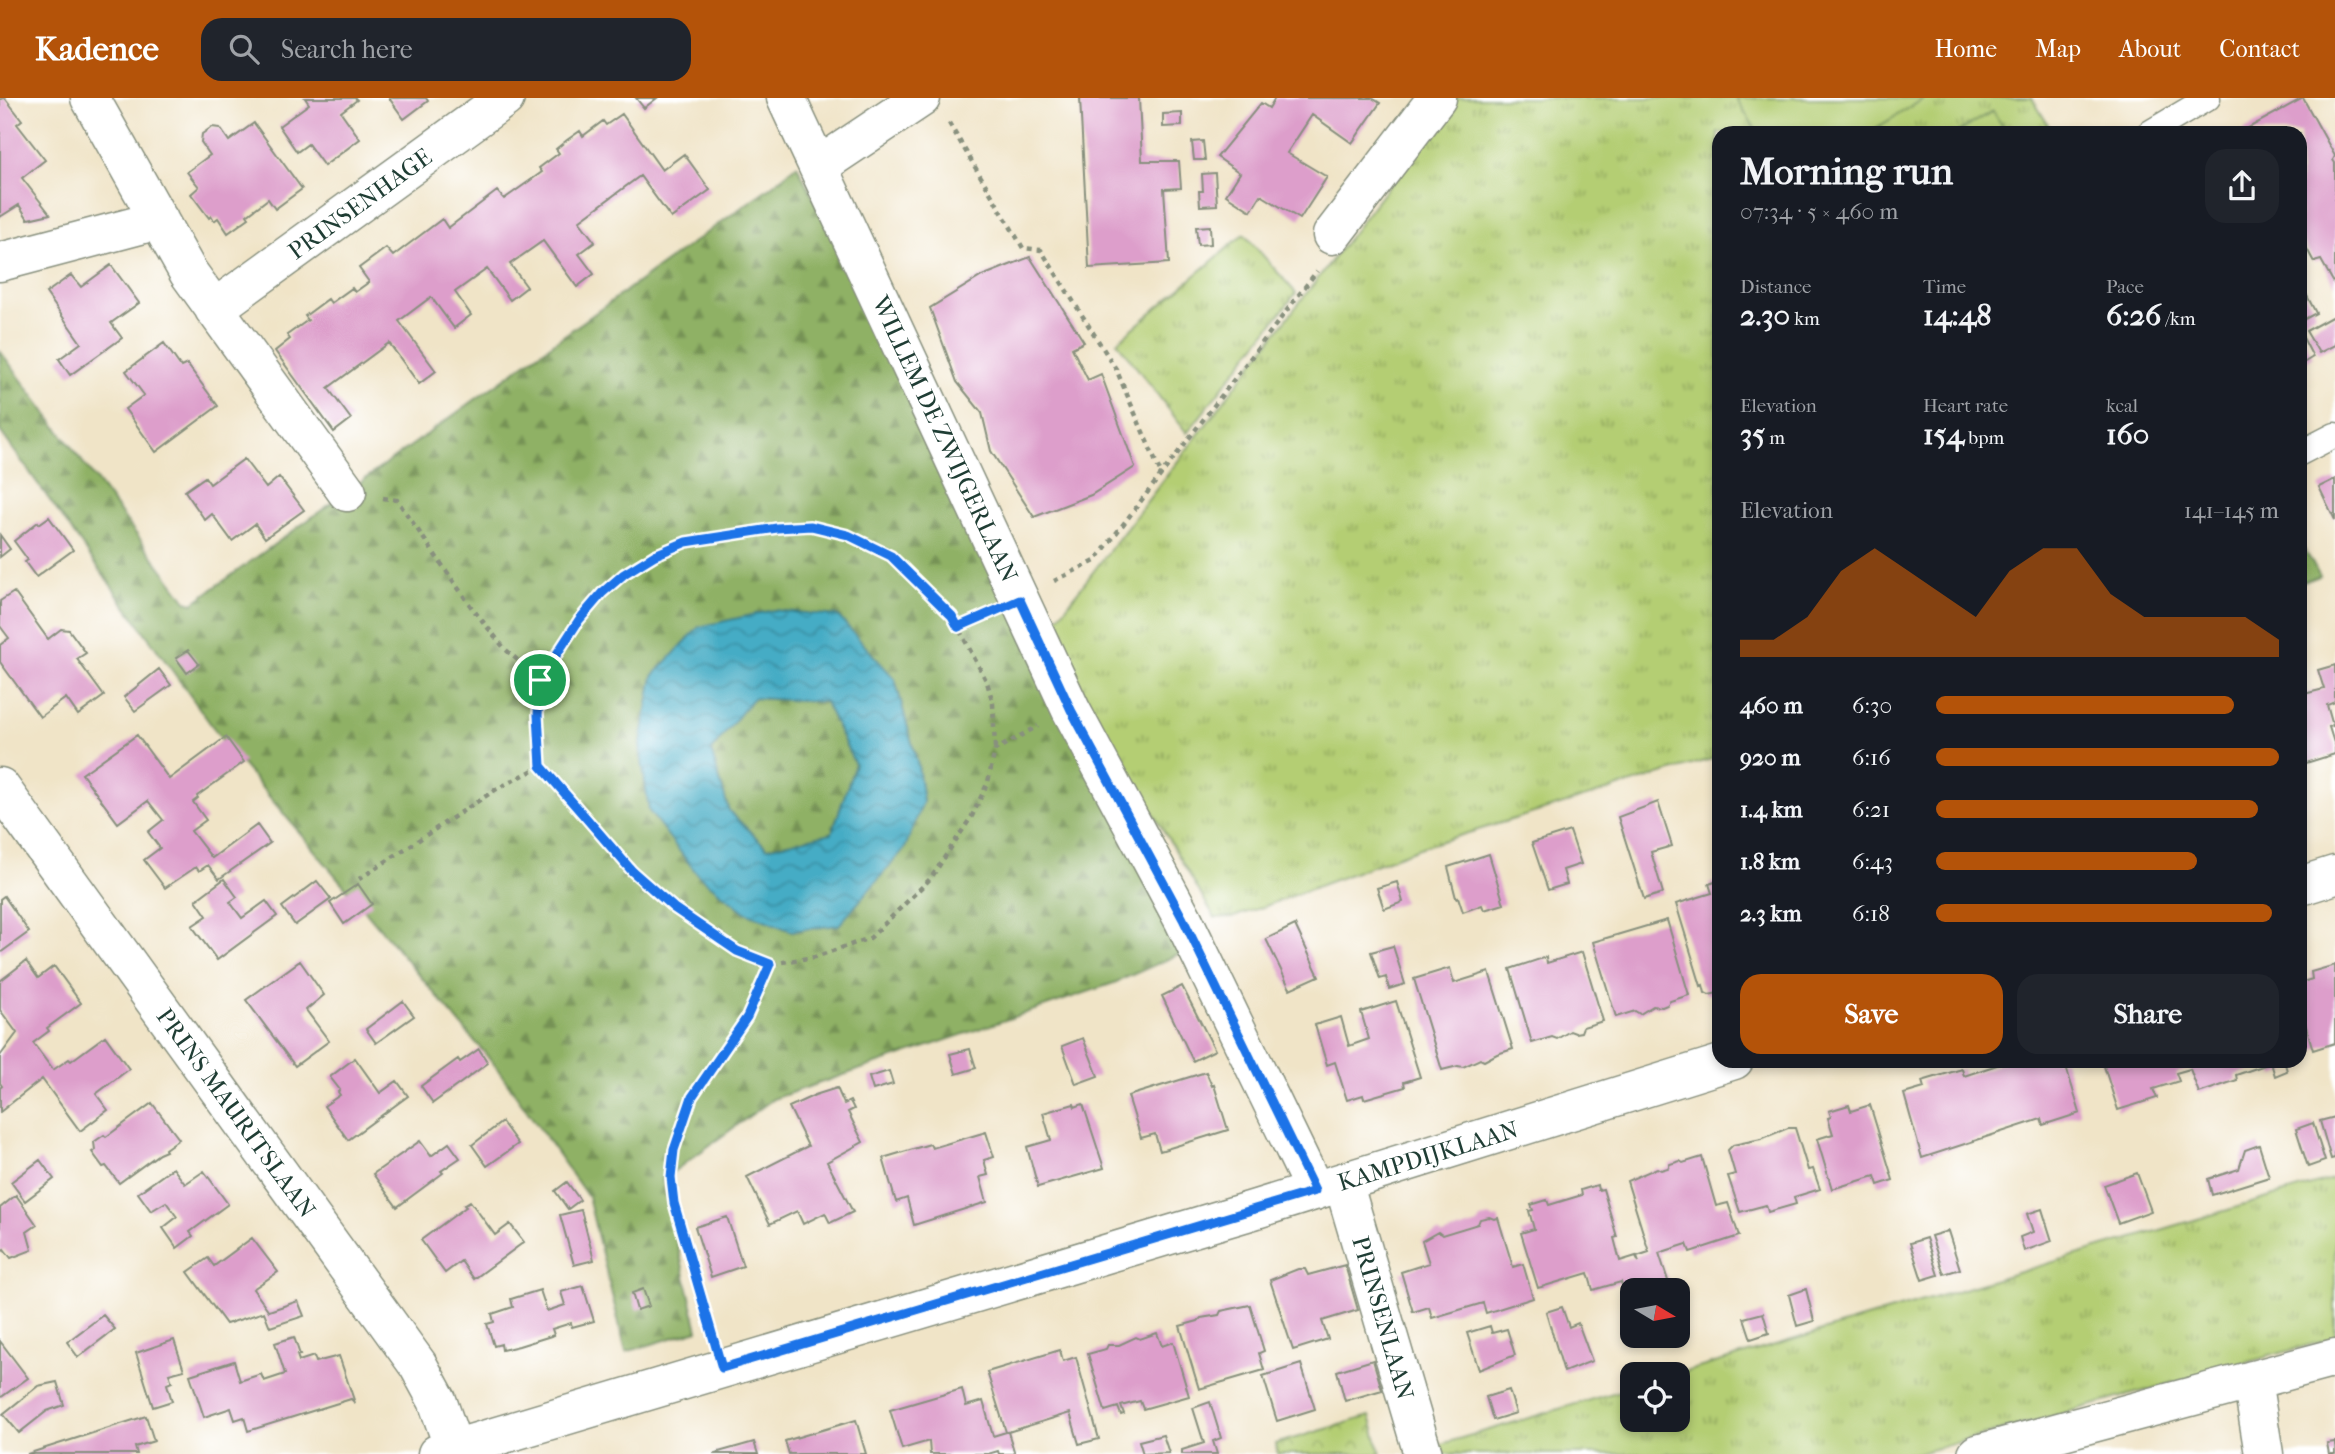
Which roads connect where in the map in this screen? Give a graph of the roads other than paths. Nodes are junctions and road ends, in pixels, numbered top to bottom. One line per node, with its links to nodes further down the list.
1 (90, 98): 9 (street)
2 (505, 98): 12 (street, PRINSENHAGE)
3 (786, 98): 8 (street, WILLEM DE ZWIJGERLAAN)
4 (1437, 98): 10 (street)
5 (2208, 98): 7 (lane)
6 (934, 110): 8 (street)
7 (2161, 126)
8 (819, 166): 20 (street, WILLEM DE ZWIJGERLAAN)
9 (159, 220): 11 (street); 12 (street)
10 (1332, 235)
11 (0, 262)
12 (214, 309): 15 (street)
13 (2335, 435): 14 (lane)
14 (2307, 449)
15 (347, 492)
16 (0, 788): 24 (street, PRINS MAURITSLAAN)
17 (2335, 875): 18 (street)
18 (2307, 884)
19 (1712, 1067): 20 (street, KAMPDIJKLAAN)
20 (1329, 1187): 23 (street, KAMPDIJKLAAN); 25 (street, PRINSENLAAN)
21 (2335, 1358): 22 (street)
22 (2252, 1380): 26 (street); 27 (street)
23 (497, 1446): 24 (street, KAMPDIJKLAAN)
24 (445, 1451)
25 (1423, 1454)
26 (1977, 1454)
27 (2264, 1454)

